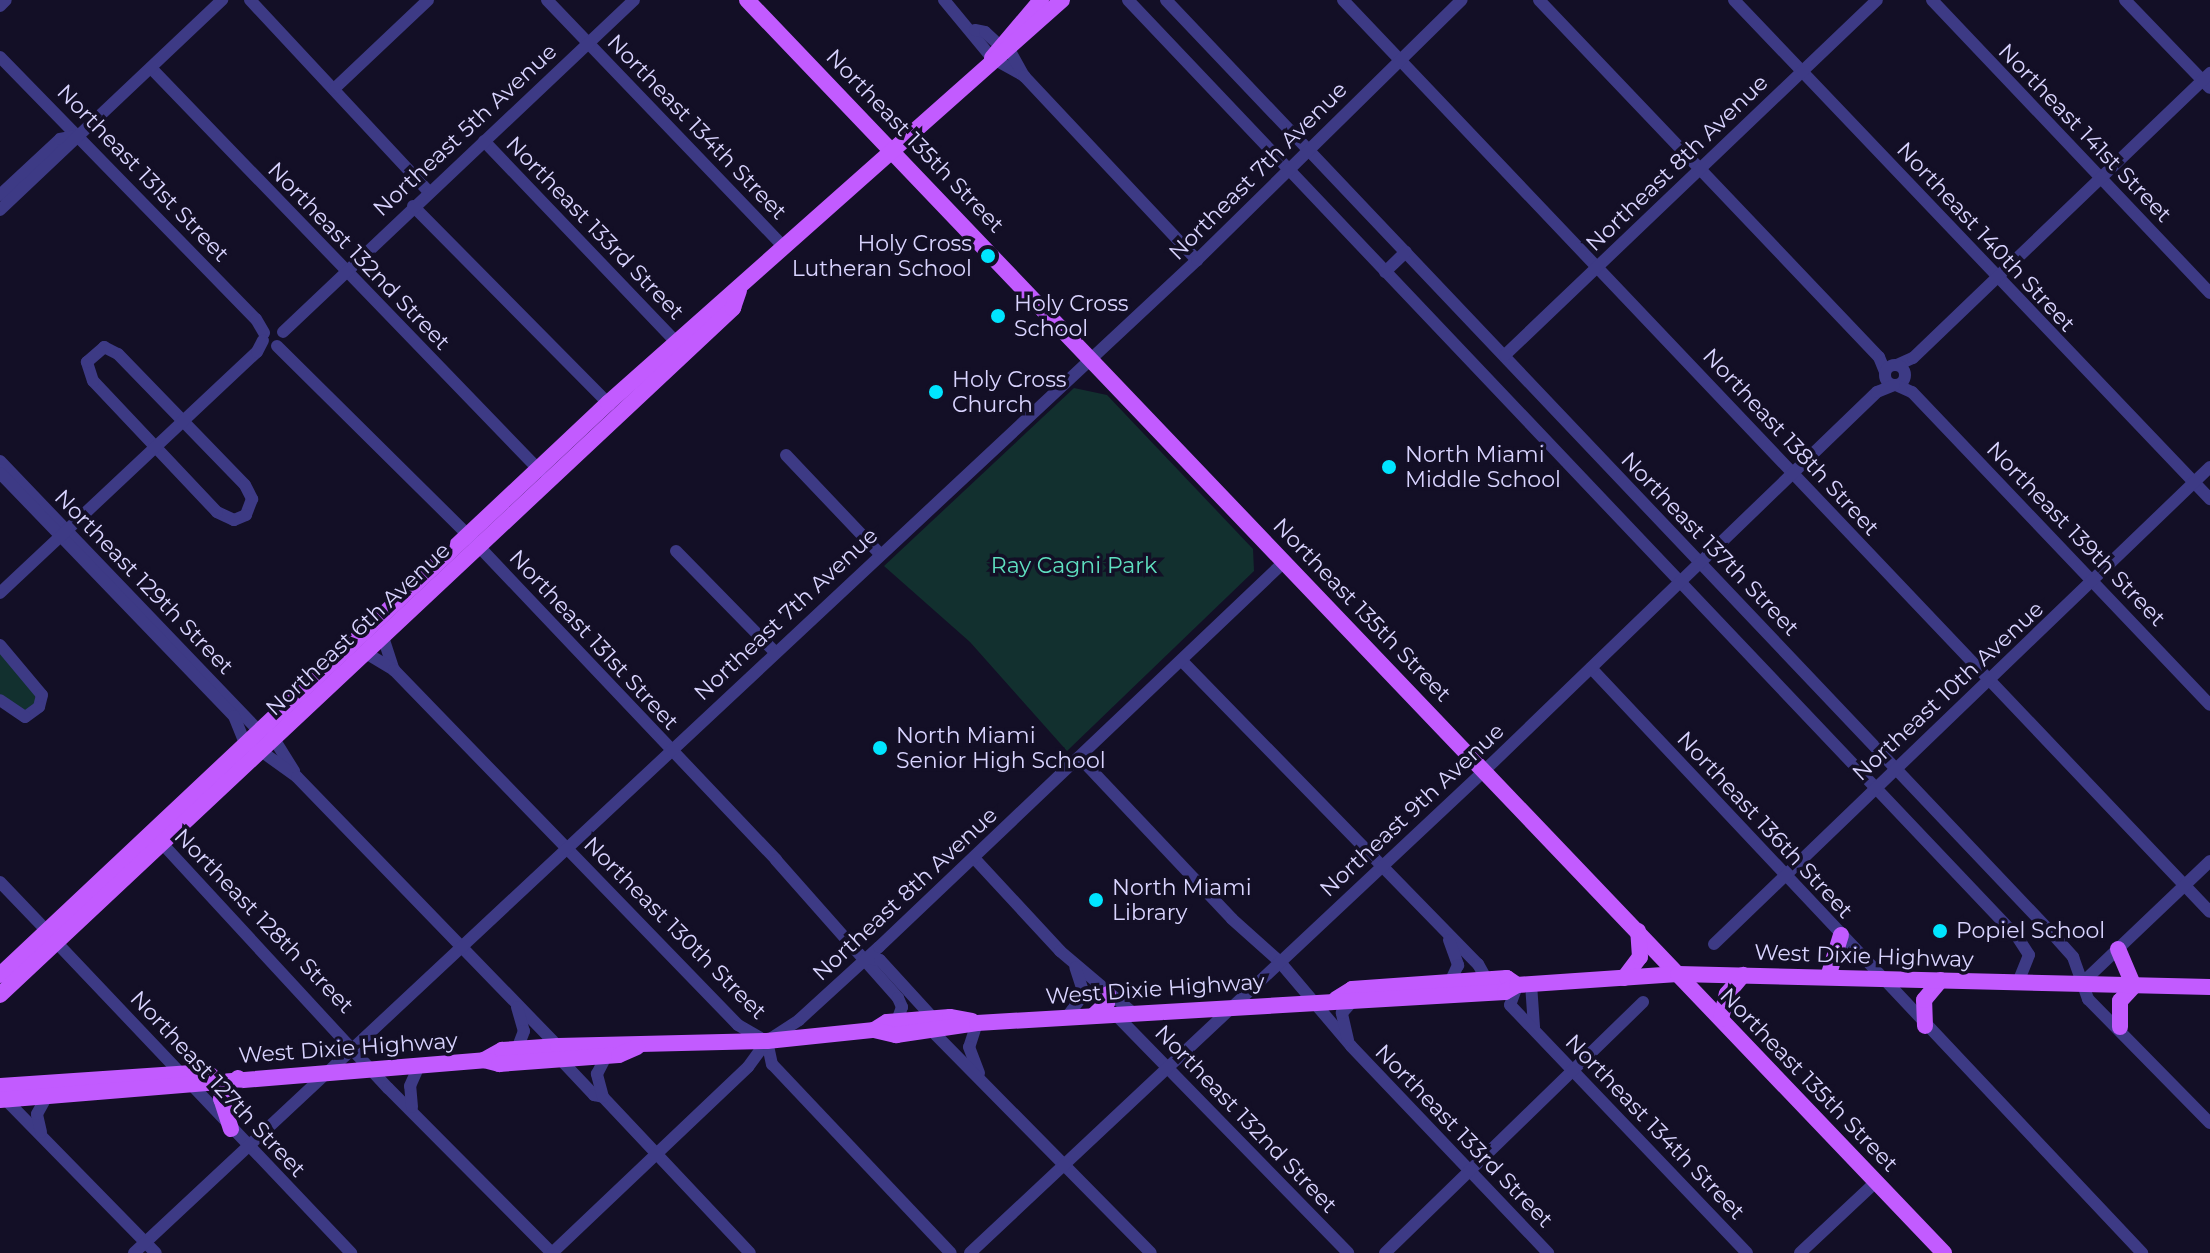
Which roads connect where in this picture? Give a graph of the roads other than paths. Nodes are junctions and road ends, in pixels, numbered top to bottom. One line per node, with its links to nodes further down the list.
1 (6, 0): 20 (street)
2 (222, 0): 26 (street)
3 (250, 0): 31 (street)
4 (428, 0): 31 (street)
5 (547, 0): 21 (street, Northeast 134th Street)
6 (634, 0): 21 (street, Northeast 5th Avenue)
7 (747, 0): 35 (main road, Northeast 135th Street)
8 (944, 0): 23 (street)
9 (1041, 0): 23 (main road, Northeast 6th Avenue)
10 (1062, 0): 23 (main road, Northeast 6th Avenue)
11 (1128, 0): 27 (street, Northeast 137th Street)
12 (1166, 0): 22 (street, Northeast 137th Street)
13 (1343, 0): 25 (street, Northeast 138th Street)
14 (1462, 0): 25 (street, Northeast 7th Avenue)
15 (1539, 0): 37 (street, Northeast 139th Street)
16 (1734, 0): 28 (street, Northeast 140th Street)
17 (1877, 0): 28 (street, Northeast 8th Avenue)
18 (1932, 0): 38 (street, Northeast 141st Street)
19 (2125, 0): 30 (street)
20 (0, 6)
21 (588, 43): 33 (street, Northeast 5th Avenue); 43 (street, Northeast 134th Street)
22 (1214, 50): 27 (street); 34 (street, Northeast 137th Street)
23 (1000, 52): 29 (street); 29 (street); 35 (main road, Northeast 6th Avenue)
24 (0, 57): 32 (street, Northeast 131st Street)
25 (1400, 59): 34 (street, Northeast 7th Avenue); 46 (street, Northeast 138th Street)
26 (151, 68): 32 (street); 47 (street, Northeast 132nd Street)
27 (1194, 69): 36 (street, Northeast 137th Street)
28 (1802, 71): 37 (street, Northeast 8th Avenue); 49 (street, Northeast 140th Street)
29 (1024, 76): 45 (street)
30 (2207, 80): 38 (street)
31 (335, 88): 39 (street)
32 (80, 135): 40 (street); 42 (street); 52 (street, Northeast 131st Street)
33 (484, 141): 39 (street, Northeast 5th Avenue); 53 (street, Northeast 133rd Street)
34 (1309, 148): 36 (street, Northeast 7th Avenue); 44 (street, Northeast 137th Street)
35 (894, 149): 43 (main road, Northeast 6th Avenue); 55 (main road, Northeast 135th Street)
36 (1289, 168): 45 (street, Northeast 7th Avenue); 48 (street, Northeast 137th Street)
37 (1699, 168): 46 (street, Northeast 8th Avenue); 57 (street, Northeast 139th Street)
38 (2100, 177): 49 (street); 51 (street, Northeast 141st Street)
39 (428, 191): 41 (street, Northeast 5th Avenue)
40 (0, 195)
41 (413, 206): 47 (street, Northeast 5th Avenue); 58 (street)
42 (0, 210)
43 (784, 247): 50 (main road, Northeast 6th Avenue)
44 (1406, 252): 48 (street); 54 (street, Northeast 137th Street)
45 (1197, 260): 55 (street, Northeast 7th Avenue)
46 (1597, 267): 54 (street, Northeast 8th Avenue); 66 (street, Northeast 138th Street)
47 (346, 272): 52 (street, Northeast 5th Avenue); 64 (street, Northeast 132nd Street)
48 (1385, 272): 69 (street, Northeast 137th Street)
49 (1996, 278): 57 (street); 68 (street, Northeast 140th Street)
50 (739, 291): 53 (main road, Northeast 6th Avenue); 56 (main road, Northeast 6th Avenue)
51 (2210, 293)
52 (275, 338): 59 (street, Northeast 5th Avenue); 72 (street, Northeast 131st Street)
53 (676, 342): 56 (main road); 58 (main road, Northeast 6th Avenue)
54 (1505, 355): 67 (street, Northeast 137th Street)
55 (1092, 357): 74 (street, Northeast 7th Avenue); 75 (main road, Northeast 135th Street)
56 (668, 369): 72 (main road, Northeast 6th Avenue)
57 (1895, 375): 66 (street, Northeast 9th Avenue); 77 (street, Northeast 139th Street)
58 (608, 403): 64 (main road, Northeast 6th Avenue)
59 (184, 420): 60 (street, Northeast 5th Avenue); 60 (street); 60 (street)
60 (156, 446): 71 (street, Northeast 5th Avenue)
61 (786, 455): 74 (street)
62 (0, 461): 71 (street, Northeast 129th Street)
63 (2210, 467): 68 (street, Northeast 10th Avenue)
64 (540, 471): 72 (main road, Northeast 6th Avenue)
65 (0, 473): 71 (street, Northeast 129th Street)
66 (1793, 474): 76 (street, Northeast 9th Avenue); 87 (street, Northeast 138th Street)
67 (1616, 476): 69 (street); 76 (street, Northeast 137th Street)
68 (2194, 482): 70 (street, Northeast 140th Street); 77 (street, Northeast 10th Avenue)
69 (1598, 494): 78 (street, Northeast 137th Street)
70 (2210, 499)
71 (63, 533): 79 (street, Northeast 5th Avenue); 91 (street, Northeast 129th Street); 92 (street, Northeast 129th Street)
72 (473, 540): 80 (main road, Northeast 6th Avenue); 90 (main road, Northeast 6th Avenue); 93 (street, Northeast 131st Street)
73 (676, 551): 82 (street)
74 (879, 553): 82 (street, Northeast 7th Avenue)
75 (1285, 561): 84 (street, Northeast 8th Avenue); 97 (main road, Northeast 135th Street)
76 (1699, 563): 78 (street, Northeast 9th Avenue); 95 (street, Northeast 137th Street)
77 (2094, 581): 87 (street, Northeast 10th Avenue); 89 (street, Northeast 139th Street)
78 (1679, 582): 85 (street, Northeast 9th Avenue); 99 (street, Northeast 137th Street)
79 (0, 593)
80 (383, 637): 83 (main road, Northeast 6th Avenue); 86 (street, Northeast 130th Street)
81 (0, 645): 88 (street)
82 (774, 651): 93 (street, Northeast 7th Avenue)
83 (366, 653): 86 (street, Northeast 130th Street); 91 (main road, Northeast 6th Avenue)
84 (1182, 661): 94 (street, Northeast 8th Avenue); 104 (street)
85 (1591, 668): 97 (street, Northeast 9th Avenue); 105 (street, Northeast 136th Street)
86 (394, 670): 101 (street, Northeast 130th Street)
87 (1988, 680): 95 (street, Northeast 10th Avenue); 107 (street, Northeast 138th Street)
88 (0, 700)
89 (2210, 705)
90 (284, 710): 91 (main road, Northeast 6th Avenue); 92 (main road)
91 (267, 736): 92 (main road, Northeast 6th Avenue); 96 (main road); 98 (street, Northeast 129th Street)
92 (254, 748): 96 (main road, Northeast 6th Avenue); 98 (street, Northeast 129th Street); 100 (main road, Northeast 6th Avenue)
93 (671, 750): 101 (street, Northeast 7th Avenue); 116 (street, Northeast 131st Street)
94 (1080, 758): 102 (street, Northeast 8th Avenue); 117 (street, Northeast 133rd Street)
95 (1896, 767): 99 (street, Northeast 10th Avenue); 129 (street, Northeast 137th Street)
96 (242, 769): 100 (main road, Northeast 6th Avenue)
97 (1485, 770): 104 (street, Northeast 9th Avenue); 109 (main road, Northeast 135th Street)
98 (297, 777): 114 (street, Northeast 129th Street)
99 (1875, 787): 105 (street, Northeast 10th Avenue); 128 (street, Northeast 137th Street)
100 (157, 838): 111 (main road, Northeast 6th Avenue); 111 (main road, Northeast 6th Avenue); 152 (street, Northeast 128th Street)
101 (565, 848): 114 (street, Northeast 7th Avenue); 151 (street, Northeast 130th Street)
102 (974, 858): 116 (street, Northeast 8th Avenue); 118 (street, Northeast 132nd Street)
103 (2210, 861): 107 (street)
104 (1380, 866): 112 (street); 117 (street, Northeast 9th Avenue)
105 (1782, 875): 110 (street, Northeast 136th Street); 113 (street, Northeast 10th Avenue)
106 (0, 882): 111 (street, Northeast 127th Street)
107 (2185, 886): 108 (street, Northeast 138th Street); 115 (street)
108 (2210, 912)
109 (1638, 931): 119 (main road, Northeast 135th Street); 123 (main road)
110 (1841, 935): 122 (main road); 124 (street, Northeast 136th Street)
111 (52, 937): 120 (main road, Northeast 6th Avenue); 134 (main road, Northeast 6th Avenue); 166 (street, Northeast 127th Street)
112 (1449, 940): 125 (street); 127 (street)
113 (1714, 944)
114 (460, 947): 139 (street, Northeast 129th Street); 152 (street, Northeast 7th Avenue)
115 (2118, 949): 129 (street); 131 (main road)
116 (866, 958): 144 (street, Northeast 131st Street); 146 (street, Northeast 131st Street); 151 (street, Northeast 8th Avenue)
117 (1279, 961): 135 (street, Northeast 133rd Street); 138 (street, Northeast 9th Avenue)
118 (1074, 964): 133 (street, Northeast 132nd Street); 142 (street)
119 (1678, 974): 121 (main road, West Dixie Highway); 123 (main road, West Dixie Highway); 143 (main road, Northeast 135th Street)
120 (0, 975)
121 (1743, 975): 122 (main road, West Dixie Highway); 143 (main road)
122 (1828, 977): 124 (main road, West Dixie Highway)
123 (1624, 978): 130 (main road, West Dixie Highway)
124 (1884, 979): 126 (main road, West Dixie Highway); 147 (street, Northeast 136th Street)
125 (1487, 980): 127 (main road, West Dixie Highway); 130 (main road, West Dixie Highway)
126 (1941, 980): 128 (main road, West Dixie Highway); 147 (main road)
127 (1450, 982): 136 (main road, West Dixie Highway)
128 (2018, 982): 129 (main road, West Dixie Highway)
129 (2082, 983): 131 (main road, West Dixie Highway); 149 (street, Northeast 137th Street)
130 (1524, 984): 136 (main road, West Dixie Highway); 148 (street, Northeast 134th Street); 148 (street, Northeast 134th Street)
131 (2134, 985): 132 (main road, West Dixie Highway); 149 (main road)
132 (2210, 987)
133 (1108, 994): 140 (street, Northeast 132nd Street); 141 (main road)
134 (0, 995)
135 (1314, 1001): 136 (main road, West Dixie Highway); 138 (main road, West Dixie Highway); 153 (street, Northeast 133rd Street)
136 (1343, 1001): 153 (street, Northeast 133rd Street)
137 (1643, 1002): 162 (street)
138 (1231, 1006): 140 (main road, West Dixie Highway); 160 (street, Northeast 9th Avenue)
139 (517, 1007): 155 (street); 156 (street, Northeast 129th Street)
140 (1124, 1013): 141 (main road, West Dixie Highway); 160 (street, Northeast 132nd Street)
141 (1094, 1015): 142 (main road, West Dixie Highway)
142 (1067, 1017): 145 (main road, West Dixie Highway)
143 (1721, 1019): 178 (main road, Northeast 135th Street)
144 (897, 1021): 146 (main road, West Dixie Highway); 150 (main road, West Dixie Highway)
145 (977, 1023): 146 (main road, West Dixie Highway); 164 (street)
146 (933, 1025): 150 (main road, West Dixie Highway); 164 (street, Northeast 131st Street)
147 (1925, 1026): 194 (street, Northeast 136th Street)
148 (1534, 1027): 162 (street, Northeast 134th Street)
149 (2120, 1027): 171 (street, Northeast 137th Street)
150 (874, 1030): 151 (main road, West Dixie Highway)
151 (767, 1041): 154 (main road, West Dixie Highway); 175 (street, Northeast 8th Avenue); 185 (street, Northeast 130th Street)
152 (354, 1046): 161 (street, Northeast 128th Street); 163 (street, Northeast 7th Avenue)
153 (1351, 1046): 177 (street, Northeast 133rd Street)
154 (637, 1047): 156 (main road, West Dixie Highway); 157 (main road, West Dixie Highway)
155 (517, 1049): 156 (main road, West Dixie Highway); 158 (main road, West Dixie Highway)
156 (559, 1053): 157 (main road, West Dixie Highway); 158 (main road, West Dixie Highway); 169 (street, Northeast 129th Street)
157 (606, 1056): 169 (street)
158 (484, 1060): 159 (main road, West Dixie Highway)
159 (419, 1066): 161 (main road, West Dixie Highway); 170 (street)
160 (1167, 1067): 176 (street, Northeast 9th Avenue); 188 (street, Northeast 132nd Street)
161 (372, 1069): 163 (main road, West Dixie Highway); 170 (street, Northeast 128th Street)
162 (1576, 1072): 177 (street); 191 (street, Northeast 134th Street)
163 (328, 1073): 165 (main road, West Dixie Highway); 174 (street, Northeast 7th Avenue)
164 (979, 1073): 176 (street, Northeast 131st Street)
165 (238, 1078): 166 (main road, West Dixie Highway); 172 (main road)
166 (184, 1080): 167 (main road, West Dixie Highway); 168 (main road, West Dixie Highway); 172 (street, Northeast 127th Street)
167 (2, 1093): 168 (main road, West Dixie Highway); 173 (street)
168 (47, 1096): 173 (street)
169 (603, 1097): 175 (street, Northeast 129th Street)
170 (412, 1107): 183 (street, Northeast 128th Street)
171 (2210, 1123)
172 (231, 1129): 174 (street, Northeast 127th Street)
173 (41, 1132): 179 (street)
174 (248, 1146): 179 (street, Northeast 7th Avenue); 182 (street, Northeast 127th Street)
175 (657, 1154): 183 (street, Northeast 8th Avenue); 184 (street, Northeast 129th Street)
176 (1064, 1163): 186 (street, Northeast 9th Avenue); 187 (street, Northeast 131st Street)
177 (1472, 1172): 189 (street); 190 (street, Northeast 133rd Street)
178 (1876, 1182): 192 (street); 193 (main road, Northeast 135th Street)
179 (146, 1242): 180 (street, Northeast 7th Avenue); 181 (street)
180 (134, 1253)
181 (156, 1253)
182 (351, 1253)
183 (552, 1253)
184 (750, 1253)
185 (951, 1253)
186 (970, 1253)
187 (1151, 1253)
188 (1348, 1253)
189 (1385, 1253)
190 (1548, 1253)
191 (1747, 1253)
192 (1800, 1253)
193 (1944, 1253)
194 (2142, 1253)

